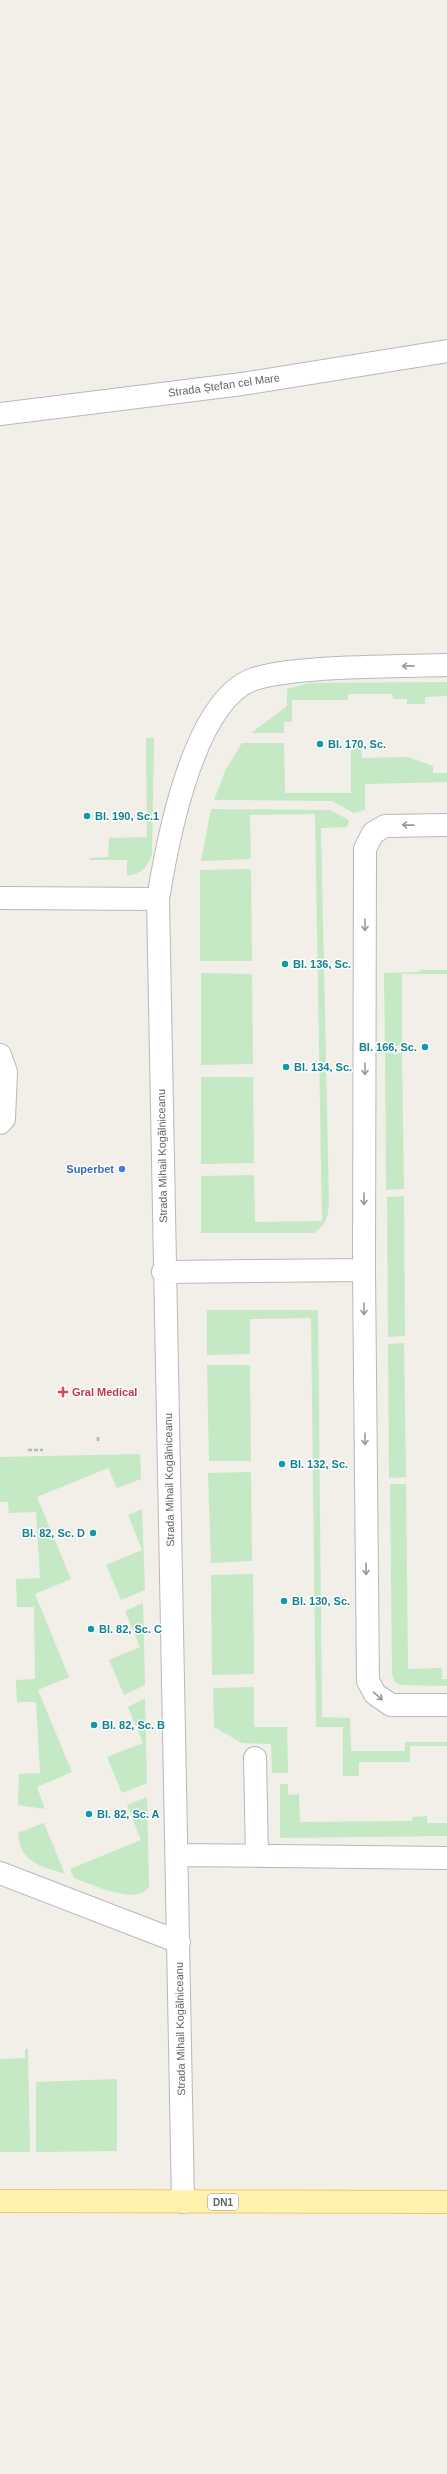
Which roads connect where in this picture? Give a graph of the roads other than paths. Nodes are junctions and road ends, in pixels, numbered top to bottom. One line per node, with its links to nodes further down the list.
1 (447, 351): 2 (street, Strada Ștefan cel Mare)
2 (0, 414)
3 (447, 665): 6 (street, Strada Mihail Kogălniceanu, one-way to 6)
4 (447, 826): 9 (street, one-way to 9)
5 (0, 898): 6 (street)
6 (158, 899): 10 (street, Strada Mihail Kogălniceanu)
7 (0, 1055): 8 (street)
8 (0, 1123)
9 (364, 1270): 10 (street); 11 (street, one-way to 11)
10 (163, 1272): 13 (street, Strada Mihail Kogălniceanu)
11 (447, 1705)
12 (255, 1758): 14 (street)
13 (178, 1855): 14 (street); 17 (street, Strada Mihail Kogălniceanu)
14 (258, 1856): 15 (street)
15 (447, 1858)
16 (0, 1873): 17 (street)
17 (179, 1942): 19 (street, Strada Mihail Kogălniceanu)
18 (0, 2201): 19 (main road, DN1)
19 (183, 2202): 20 (main road, DN1)
20 (447, 2202)

